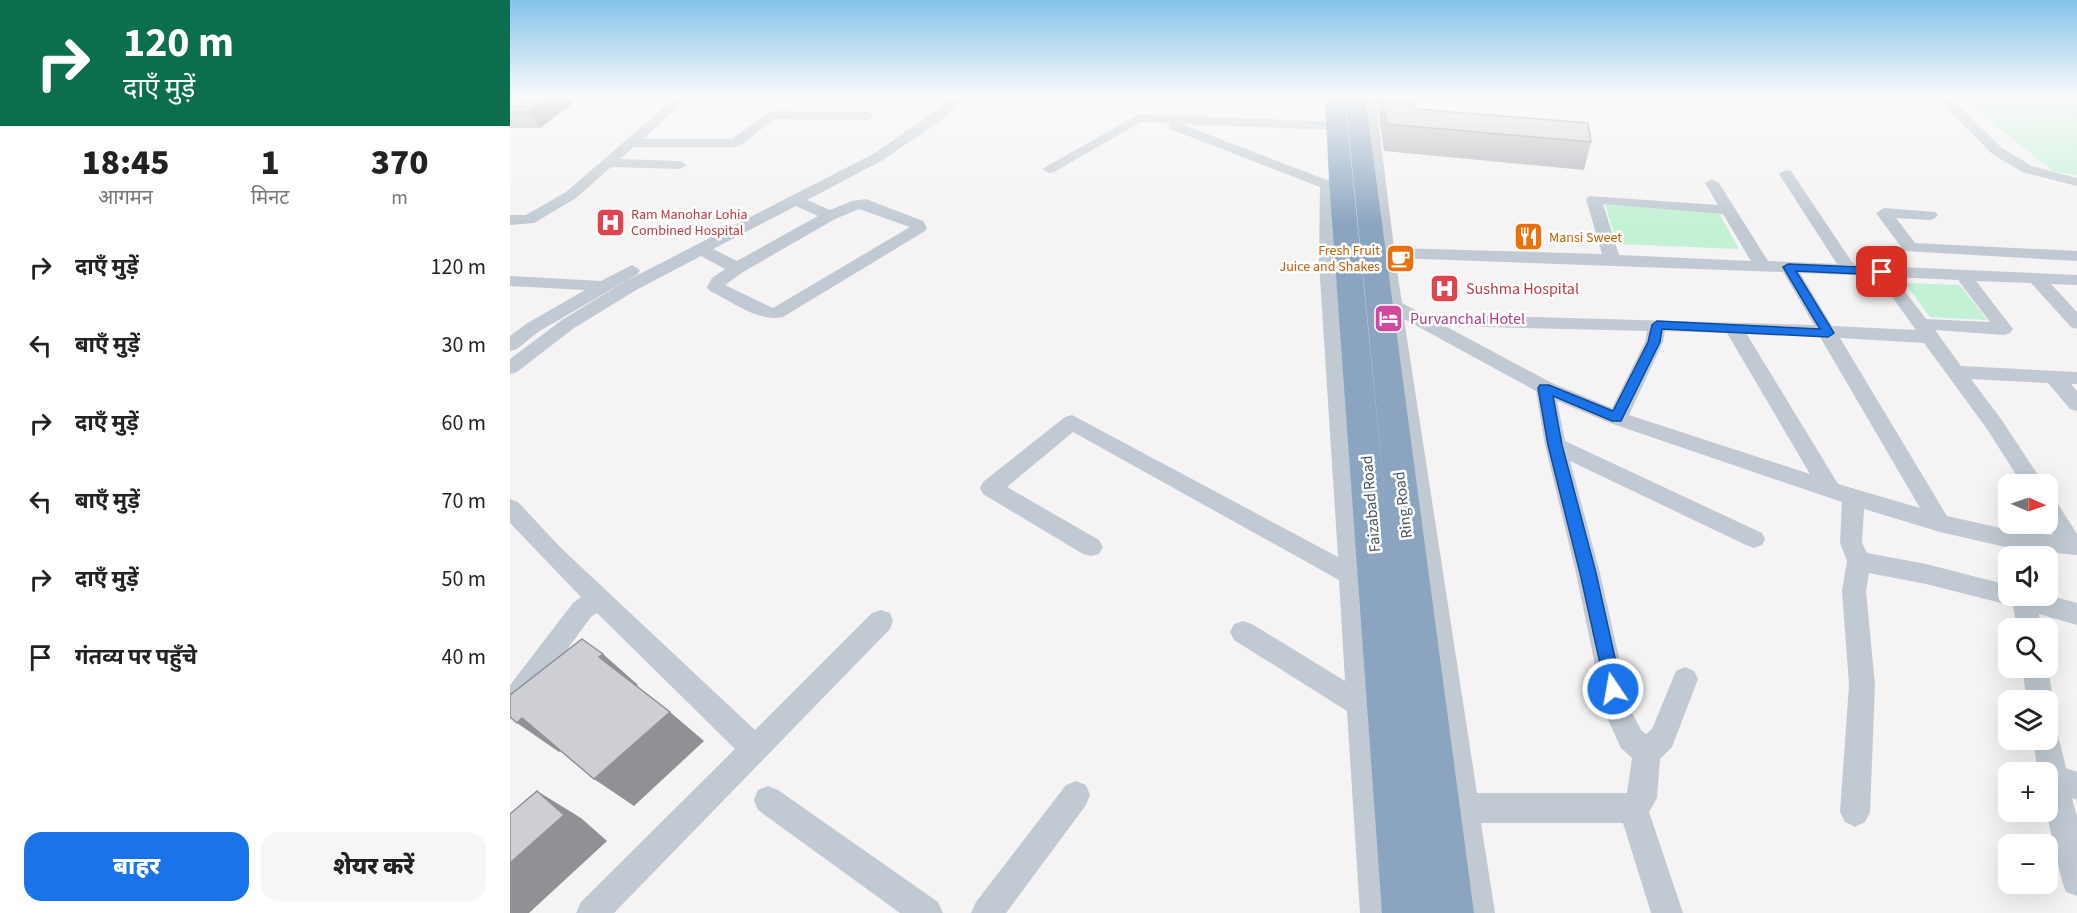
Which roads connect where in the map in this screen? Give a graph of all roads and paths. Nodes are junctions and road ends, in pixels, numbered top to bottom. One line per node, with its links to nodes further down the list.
1 (635, 139): 11 (street)
2 (741, 139): 11 (street)
3 (881, 139): 38 (street)
4 (904, 139): 19 (street)
5 (1103, 139): 14 (street)
6 (1211, 139): 16 (street)
7 (1337, 139): 16 (highway, Faizabad Road)
8 (1356, 139): 25 (highway, Ring Road)
9 (1366, 139): 25 (street)
10 (1984, 139): 17 (street)
11 (630, 143): 12 (street)
12 (606, 164): 13 (street); 23 (street)
13 (680, 165)
14 (1049, 169)
15 (1786, 174): 32 (street)
16 (1333, 182): 25 (highway, Faizabad Road)
17 (2077, 182)
18 (1712, 183): 20 (street)
19 (795, 200): 22 (street); 24 (street)
20 (1728, 210): 28 (street); 29 (street)
21 (1930, 215): 26 (street)
22 (830, 216): 31 (street); 31 (street)
23 (510, 220)
24 (702, 250): 31 (street); 47 (street)
25 (1358, 251): 28 (street); 39 (street); 66 (street); 90 (highway, Faizabad Road); 91 (highway, Ring Road)
26 (2047, 255): 27 (street); 36 (street)
27 (2077, 256)
28 (1612, 259): 29 (street)
29 (1763, 266): 30 (street)
30 (1788, 267): 32 (street); 45 (street)
31 (737, 268)
32 (1849, 270): 33 (street)
33 (1882, 272): 34 (street); 44 (street)
34 (1963, 275): 35 (street); 44 (street)
35 (2037, 279): 36 (street); 41 (street)
36 (2073, 280)
37 (510, 281): 38 (street)
38 (602, 286): 46 (street)
39 (1394, 306): 40 (street); 82 (street)
40 (1420, 320): 42 (street); 51 (street)
41 (2077, 323)
42 (1657, 325): 43 (street); 53 (street)
43 (1733, 327): 45 (street); 56 (street)
44 (1925, 331): 45 (street); 48 (street)
45 (1828, 333): 59 (street)
46 (510, 345)
47 (510, 369)
48 (1955, 372): 49 (street); 55 (street)
49 (2054, 376): 50 (street); 52 (street)
50 (2077, 378)
51 (1545, 388): 53 (street); 54 (street)
52 (2077, 404)
53 (1617, 418): 56 (street)
54 (1555, 445): 60 (street); 78 (street)
55 (2026, 474)
56 (1842, 493): 59 (street); 65 (street)
57 (510, 508): 68 (street)
58 (2058, 522): 61 (street)
59 (1940, 523): 62 (street)
60 (1754, 539)
61 (2074, 545): 63 (street)
62 (2009, 546)
63 (2054, 546)
64 (1091, 547): 66 (street)
65 (1859, 561): 67 (street); 84 (street)
66 (1350, 575): 74 (street)
67 (1998, 591)
68 (598, 598): 75 (street); 76 (street)
69 (2050, 606): 70 (street)
70 (2077, 614)
71 (881, 621): 76 (street)
72 (1243, 632): 74 (street)
73 (1684, 679): 78 (street)
74 (1360, 705): 89 (street)
75 (510, 706)
76 (755, 749): 86 (street)
77 (2051, 750): 79 (street)
78 (1646, 753): 83 (street)
79 (2065, 781): 85 (street)
80 (1076, 795): 88 (street)
81 (768, 800): 87 (street)
82 (1464, 808): 83 (street); 92 (street)
83 (1633, 808): 93 (street)
84 (1855, 812)
85 (2077, 881)
86 (592, 913)
87 (927, 913)
88 (987, 913)
89 (1376, 913)
90 (1406, 913)
91 (1450, 913)
92 (1479, 913)
93 (1668, 913)

